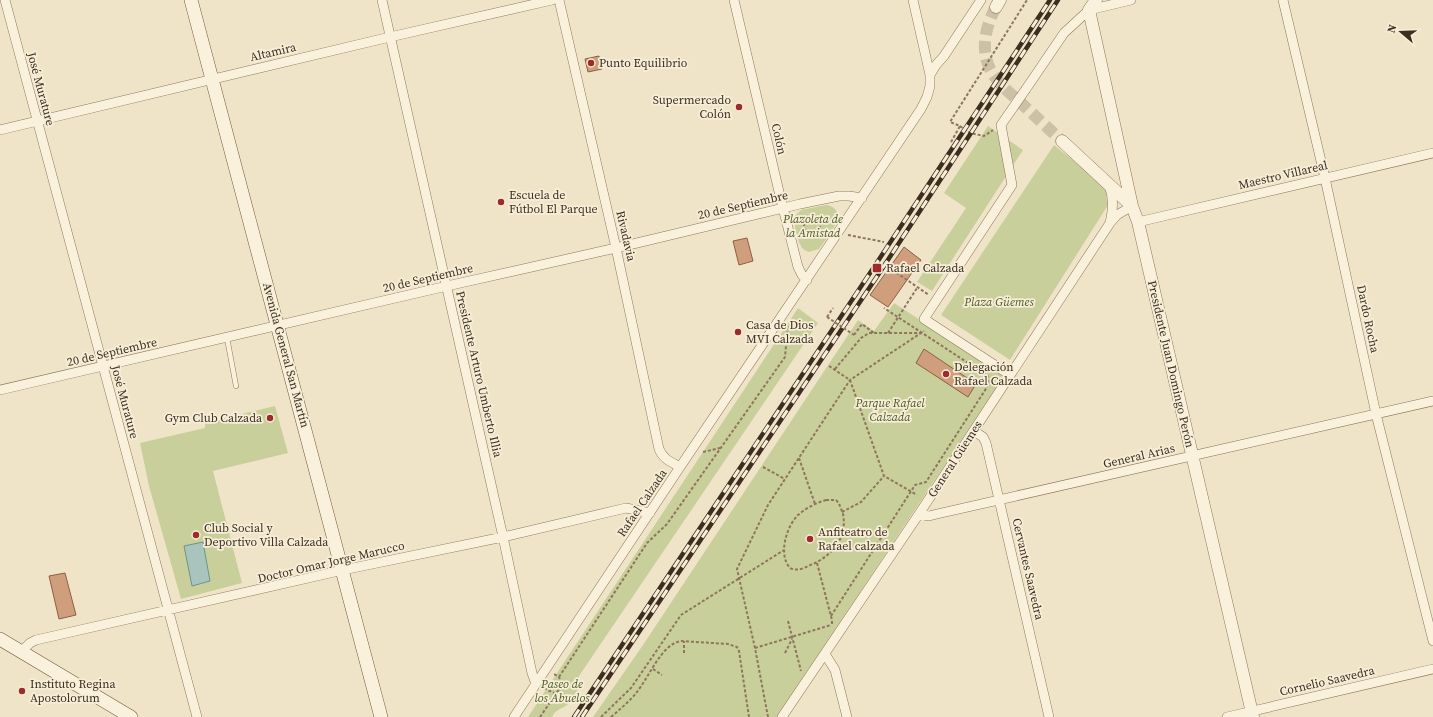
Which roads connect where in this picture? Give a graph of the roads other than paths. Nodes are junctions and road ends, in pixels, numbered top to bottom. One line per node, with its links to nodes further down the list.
1 (5, 0): 16 (street, José Murature)
2 (190, 0): 15 (main road, Avenida General San Martín)
3 (382, 0): 13 (street, Presidente Arturo Umberto Illia)
4 (552, 0): 13 (street, Altamira)
5 (559, 0): 27 (street, Rivadavia)
6 (734, 0): 24 (street, Colón)
7 (913, 0): 14 (street)
8 (982, 0): 14 (street)
9 (1096, 0): 12 (street)
10 (1131, 0): 12 (street)
11 (1283, 0): 20 (street, Dardo Rocha)
12 (1089, 10): 23 (street, Presidente Juan Domingo Perón); 33 (street, bridge)
13 (390, 37): 15 (street, Altamira); 29 (street, Presidente Arturo Umberto Illia)
14 (930, 75): 22 (street, Rafael Calzada)
15 (212, 79): 16 (street, Altamira); 30 (main road, Avenida General San Martín)
16 (37, 121): 17 (street, Altamira); 32 (street, José Murature)
17 (0, 130)
18 (1062, 141): 21 (street)
19 (1433, 153): 20 (street, Maestro Villareal)
20 (1324, 178): 26 (street, Maestro Villareal); 37 (street, Dardo Rocha)
21 (1109, 184): 23 (street); 25 (street)
22 (862, 198): 24 (street, 20 de Septiembre); 28 (street, Rafael Calzada)
23 (1132, 206): 25 (street, General Güemes); 26 (street, Presidente Juan Domingo Perón)
24 (783, 208): 27 (street, 20 de Septiembre); 28 (street, Colón)
25 (1110, 222): 33 (street, General Güemes)
26 (1138, 222): 39 (street, Presidente Juan Domingo Perón)
27 (616, 248): 29 (street, 20 de Septiembre); 40 (street, Rivadavia)
28 (807, 280): 40 (street, Rafael Calzada)
29 (447, 286): 30 (street, 20 de Septiembre); 44 (street, Presidente Arturo Umberto Illia)
30 (278, 325): 31 (street, 20 de Septiembre); 45 (main road, Avenida General San Martín)
31 (227, 338): 32 (street, 20 de Septiembre); 34 (lane)
32 (103, 366): 35 (street, 20 de Septiembre); 46 (street, José Murature)
33 (1010, 375): 38 (street, General Güemes)
34 (236, 386)
35 (0, 390)
36 (1433, 401): 37 (street, General Arias)
37 (1376, 414): 39 (street, General Arias); 48 (street, Dardo Rocha)
38 (974, 431): 41 (street, Cervantes Saavedra); 43 (street, General Güemes)
39 (1193, 456): 41 (street, General Arias); 53 (street, Presidente Juan Domingo Perón)
40 (680, 467): 42 (street, Rafael Calzada)
41 (1000, 500): 43 (street, General Arias); 60 (street, Cervantes Saavedra)
42 (650, 513): 44 (street, Doctor Omar Jorge Marucco); 52 (street, Rafael Calzada)
43 (919, 514): 50 (street, General Güemes)
44 (503, 537): 45 (street, Doctor Omar Jorge Marucco); 52 (street, Presidente Arturo Umberto Illia)
45 (343, 570): 46 (street, Doctor Omar Jorge Marucco); 54 (main road, Avenida General San Martín)
46 (168, 611): 49 (street, Doctor Omar Jorge Marucco); 56 (street, José Murature)
47 (0, 639): 49 (main road)
48 (1433, 641)
49 (21, 652): 55 (main road)
50 (825, 654): 58 (street, General Güemes); 59 (street)
51 (1433, 669): 53 (street, Cornelio Saavedra)
52 (536, 684): 57 (street, Rafael Calzada)
53 (1252, 714): 61 (street, Cornelio Saavedra)
54 (382, 715)
55 (131, 717)
56 (197, 717)
57 (514, 717)
58 (782, 717)
59 (847, 717)
60 (1049, 717)
61 (1227, 717)

